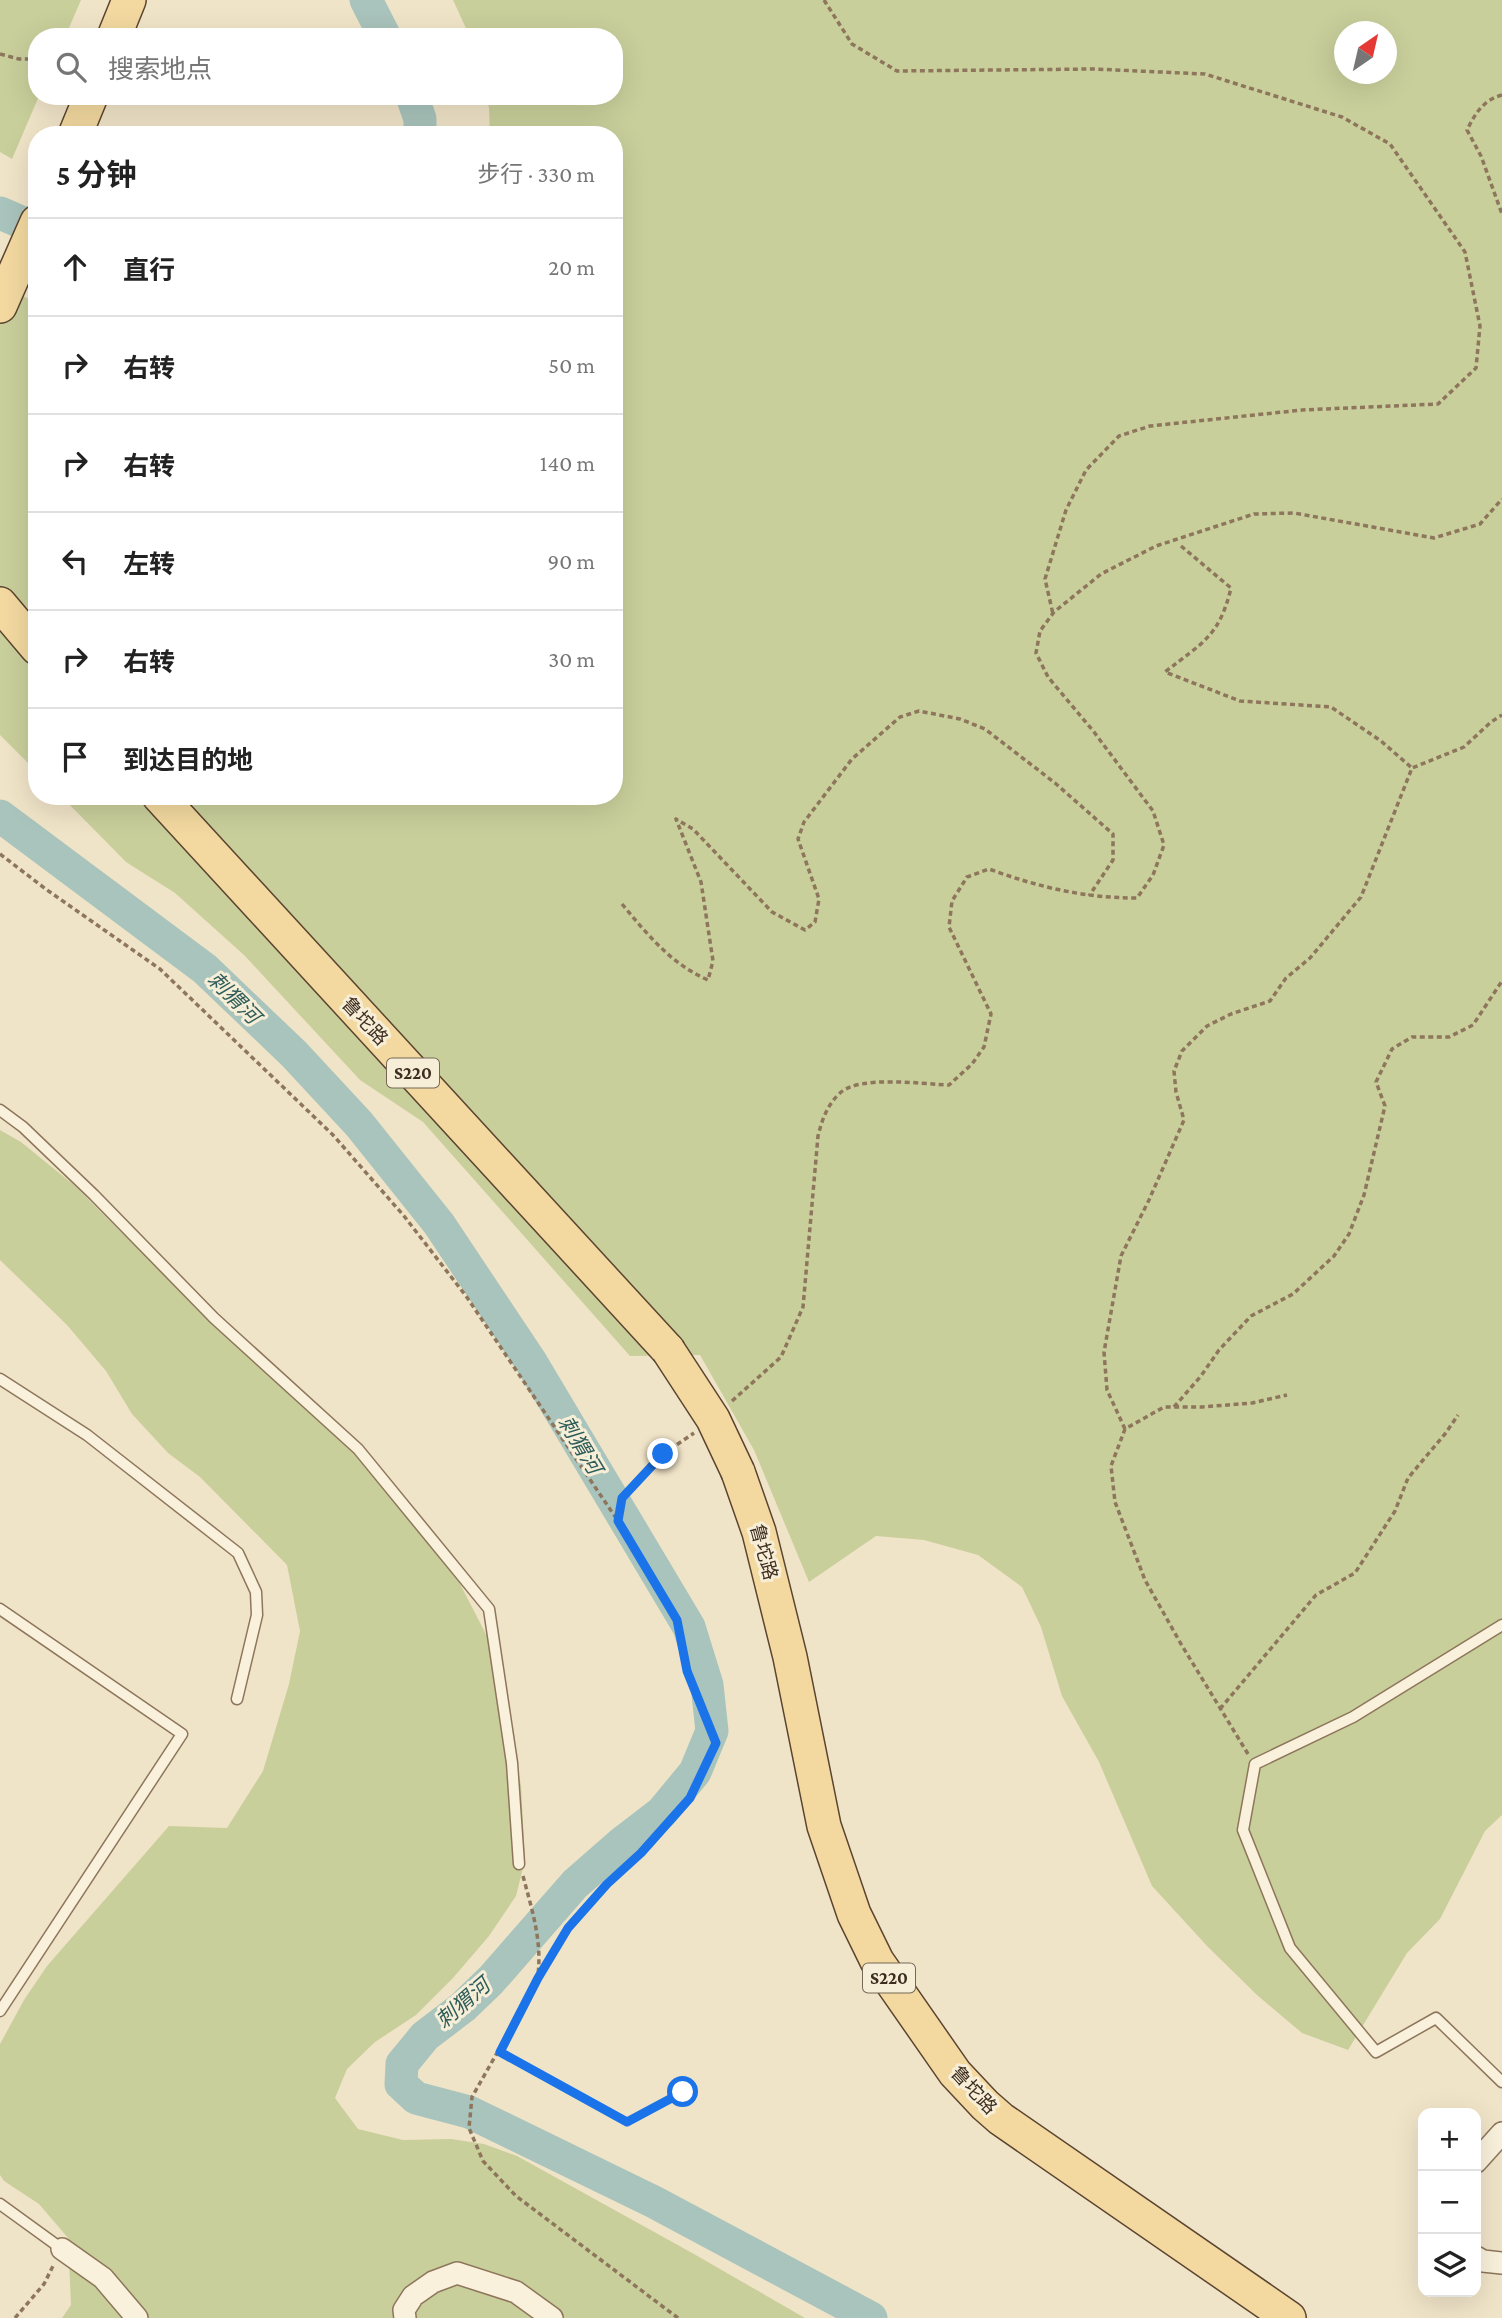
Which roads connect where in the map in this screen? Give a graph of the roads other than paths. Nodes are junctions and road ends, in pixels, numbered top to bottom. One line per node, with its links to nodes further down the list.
1 (129, 0): 2 (main road)
2 (118, 28)
3 (88, 105): 4 (main road)
4 (79, 126)
5 (28, 242): 6 (main road)
6 (0, 306)
7 (0, 604): 8 (main road)
8 (28, 637)
9 (167, 805): 27 (main road, 鲁坨路 / S220, bridge)
10 (0, 1110): 15 (lane)
11 (0, 1379): 14 (lane)
12 (0, 1609): 16 (lane)
13 (1502, 1625): 17 (lane)
14 (237, 1699)
15 (519, 1864)
16 (0, 2011)
17 (1502, 2082)
18 (1502, 2133): 19 (street)
19 (1481, 2156)
20 (0, 2204): 21 (lane)
21 (62, 2249): 24 (street)
22 (1481, 2260): 23 (street)
23 (1502, 2263)
24 (137, 2318)
25 (405, 2318): 26 (street)
26 (552, 2318)
27 (1289, 2318)

